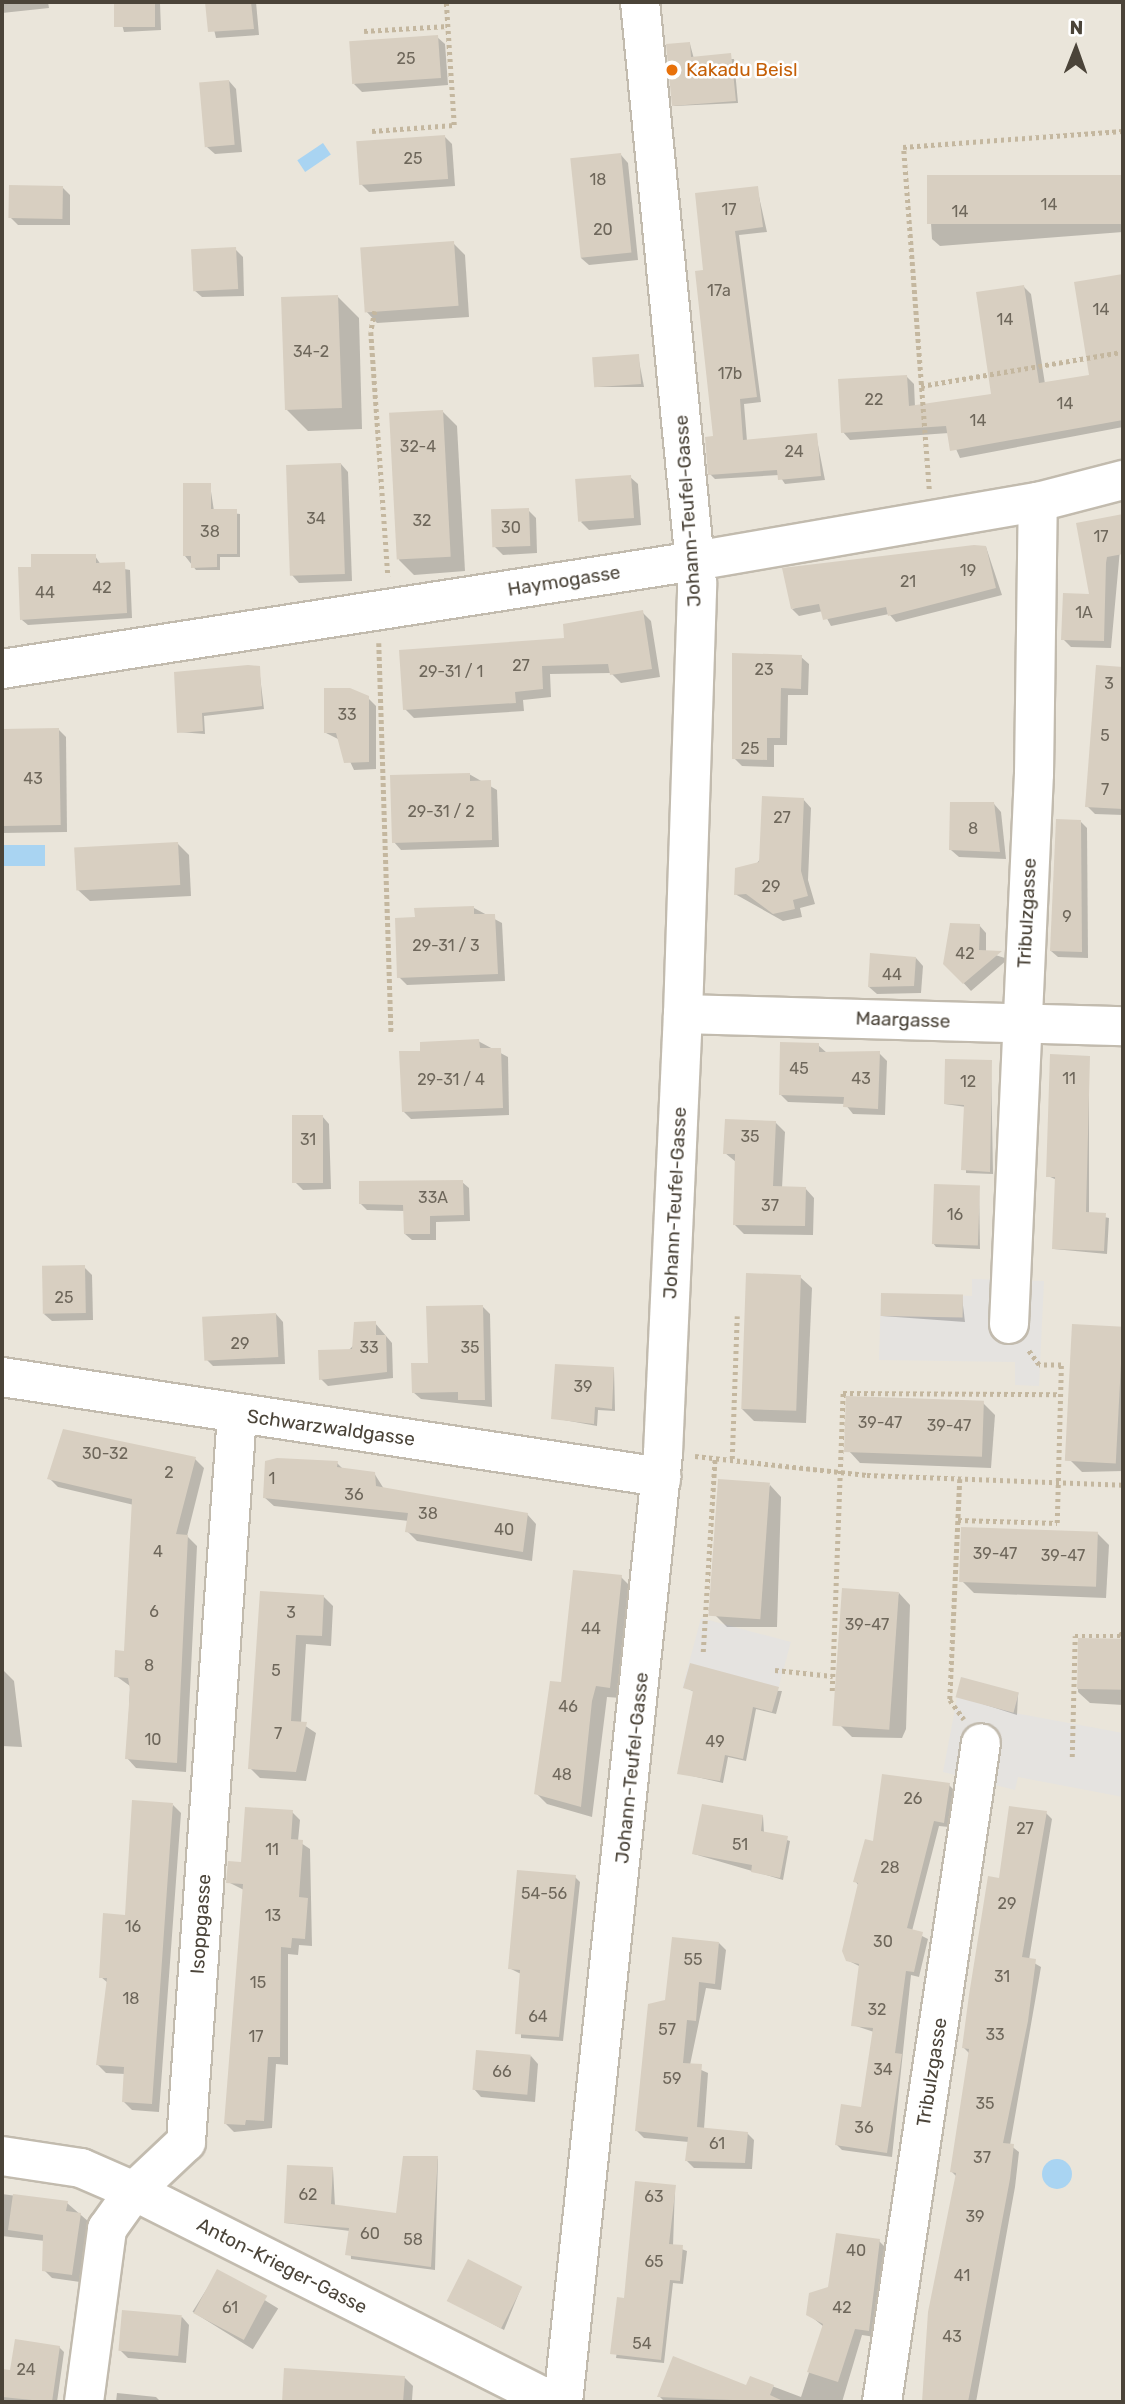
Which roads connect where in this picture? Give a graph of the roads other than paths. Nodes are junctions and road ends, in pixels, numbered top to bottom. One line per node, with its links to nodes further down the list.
1 (640, 2): 4 (street, Johann-Teufel-Gasse)
2 (1123, 480): 3 (street, Haymogasse)
3 (1038, 502): 4 (street, Haymogasse); 7 (street, Tribulzgasse)
4 (695, 561): 5 (street, Haymogasse); 6 (street, Johann-Teufel-Gasse)
5 (2, 669)
6 (683, 1014): 7 (street, Maargasse); 12 (street, Johann-Teufel-Gasse)
7 (1021, 1023): 8 (street, Maargasse); 9 (street, Tribulzgasse)
8 (1123, 1026)
9 (1009, 1324)
10 (2, 1377): 11 (street, Schwarzwaldgasse)
11 (237, 1414): 12 (street, Schwarzwaldgasse); 15 (street, Isoppgasse)
12 (662, 1465): 18 (street, Johann-Teufel-Gasse)
13 (981, 1742): 19 (street, Tribulzgasse)
14 (2, 2156): 15 (street, Anton-Krieger-Gasse)
15 (134, 2191): 16 (street, Isoppgasse); 17 (street, Anton-Krieger-Gasse)
16 (84, 2402)
17 (554, 2402)
18 (563, 2402)
19 (882, 2402)

